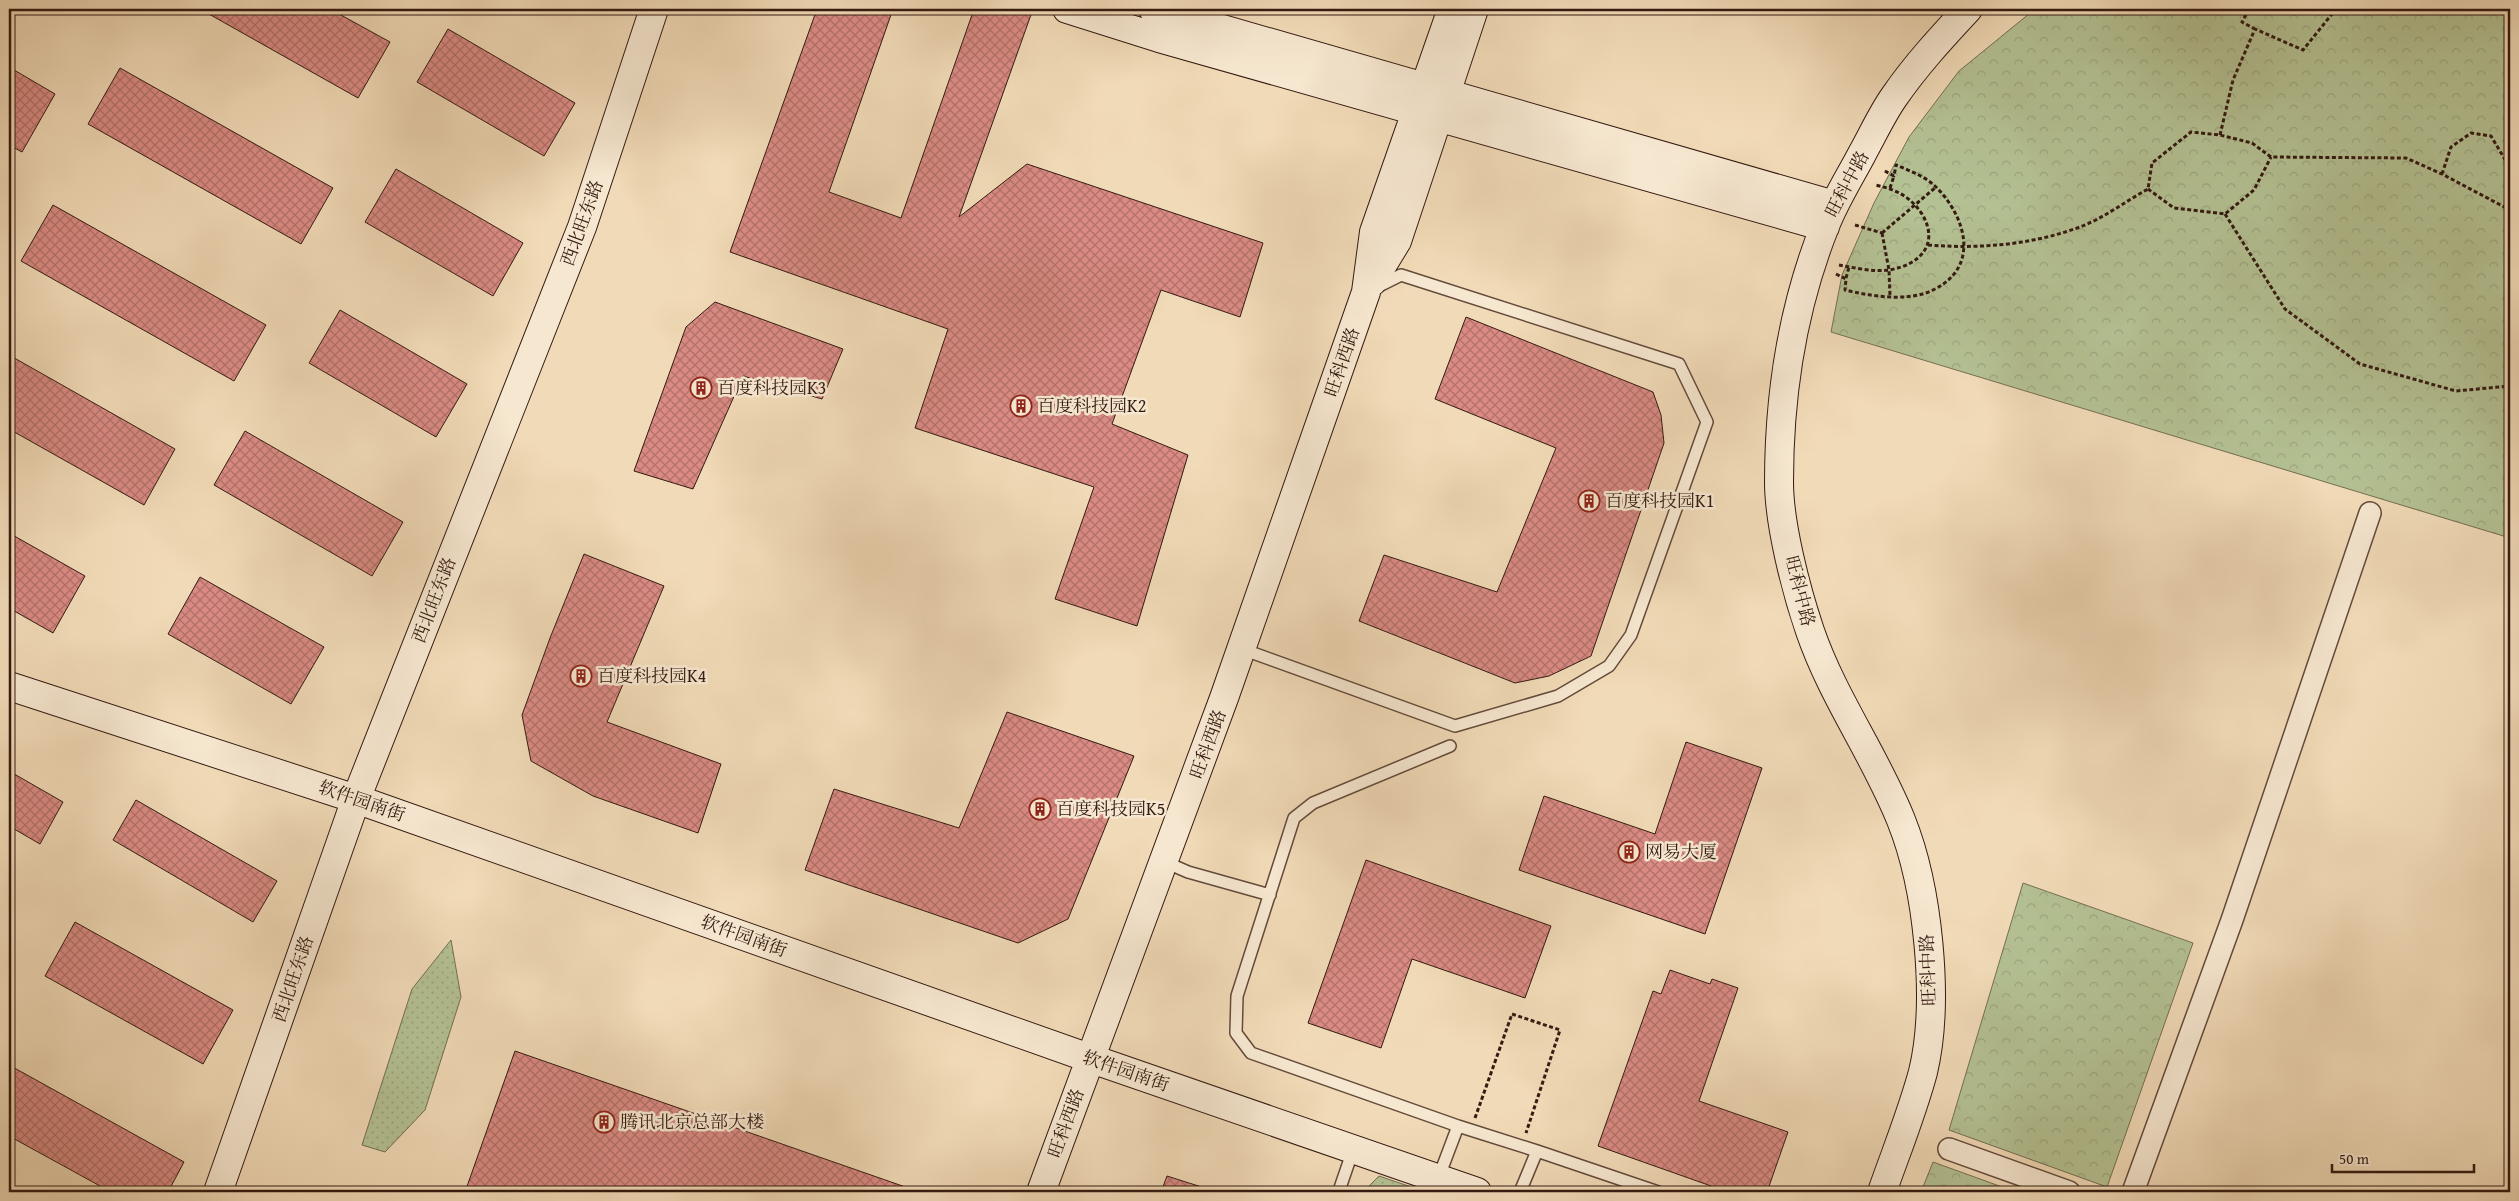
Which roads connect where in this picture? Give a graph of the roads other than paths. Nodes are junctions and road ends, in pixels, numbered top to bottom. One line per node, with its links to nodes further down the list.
1 (654, 9): 14 (street, 西北旺东路)
2 (1067, 9): 7 (street)
3 (1452, 9): 7 (street)
4 (1474, 9): 7 (street)
5 (1968, 9): 8 (street, 旺科中路)
6 (1163, 10): 7 (street)
7 (1432, 101): 8 (street); 9 (street, 旺科西路)
8 (1830, 216): 29 (street, 旺科中路)
9 (1366, 292): 11 (street, 旺科西路); 11 (lane)
10 (2370, 513): 31 (street)
11 (1242, 649): 15 (street, 旺科西路)
12 (9, 686): 14 (street, 软件园南街)
13 (1450, 746): 16 (lane)
14 (356, 798): 17 (street, 软件园南街); 23 (street, 西北旺东路)
15 (1165, 862): 16 (lane); 17 (street, 旺科西路)
16 (1270, 896): 18 (lane)
17 (1089, 1058): 20 (street, 软件园南街); 24 (street, 旺科西路)
18 (1458, 1126): 21 (lane); 22 (lane)
19 (1949, 1149): 30 (street)
20 (1353, 1150): 22 (street, 软件园南街); 25 (lane)
21 (1537, 1150): 27 (lane); 28 (lane)
22 (1438, 1179): 26 (street, 软件园南街)
23 (218, 1192)
24 (1041, 1192)
25 (1341, 1192)
26 (1477, 1192)
27 (1520, 1192)
28 (1658, 1192)
29 (1882, 1192)
30 (2069, 1192)
31 (2133, 1192)

